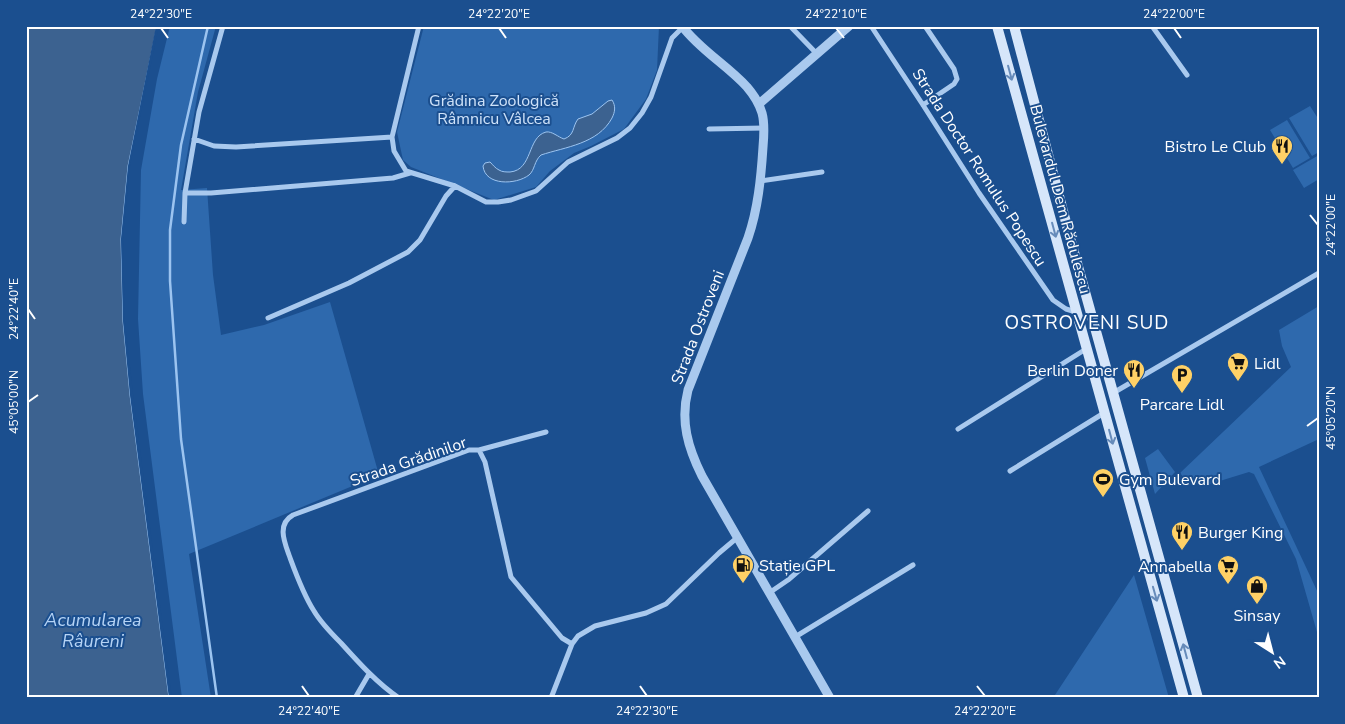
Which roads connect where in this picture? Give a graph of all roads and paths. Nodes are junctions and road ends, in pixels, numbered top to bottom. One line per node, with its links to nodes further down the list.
1 (223, 26): 18 (street)
2 (419, 26): 17 (street)
3 (790, 26): 11 (street)
4 (849, 26): 11 (street)
5 (871, 26): 14 (street, Strada Doctor Romulus Popescu)
6 (925, 26): 14 (street)
7 (997, 26): 26 (main road, Bulevardul Dem Rădulescu, one-way to 26)
8 (1014, 26): 29 (main road, Bulevardul Dem Rădulescu)
9 (1152, 26): 12 (street)
10 (682, 27): 13 (street, Strada Ostroveni); 22 (street)
11 (817, 54): 13 (street)
12 (1187, 75)
13 (759, 104): 16 (street, Strada Ostroveni)
14 (923, 105): 26 (street, Strada Doctor Romulus Popescu)
15 (709, 128): 16 (street)
16 (764, 128): 21 (street, Strada Ostroveni)
17 (392, 137): 18 (street); 19 (street)
18 (194, 139): 23 (street)
19 (408, 172): 22 (street); 23 (street)
20 (822, 172): 21 (street)
21 (760, 181): 36 (street, Strada Ostroveni)
22 (455, 186): 27 (street)
23 (185, 193): 24 (street)
24 (184, 222)
25 (1319, 273): 29 (street)
26 (1076, 312): 28 (main road, Bulevardul Dem Rădulescu)
27 (268, 318)
28 (1086, 349): 30 (main road, Bulevardul Dem Rădulescu); 31 (street)
29 (1113, 393): 37 (main road, Bulevardul Dem Rădulescu)
30 (1104, 413): 34 (street); 38 (main road, Bulevardul Dem Rădulescu, one-way to 38)
31 (958, 429)
32 (546, 432): 33 (street, Strada Grădinilor)
33 (479, 450): 42 (street); 43 (street, Strada Grădinilor)
34 (1010, 471)
35 (868, 511): 40 (street)
36 (738, 537): 40 (street, Strada Ostroveni); 42 (street)
37 (1154, 538): 38 (main road); 49 (main road, Bulevardul Dem Rădulescu, one-way to 37)
38 (1140, 542): 48 (main road, Bulevardul Dem Rădulescu, one-way to 48)
39 (913, 565): 41 (street)
40 (769, 593): 41 (street, Strada Ostroveni)
41 (795, 637): 47 (street, Strada Ostroveni)
42 (572, 644): 46 (street)
43 (369, 674): 44 (street); 45 (street)
44 (355, 698)
45 (399, 698)
46 (552, 698)
47 (830, 698)
48 (1184, 698)
49 (1198, 698)

